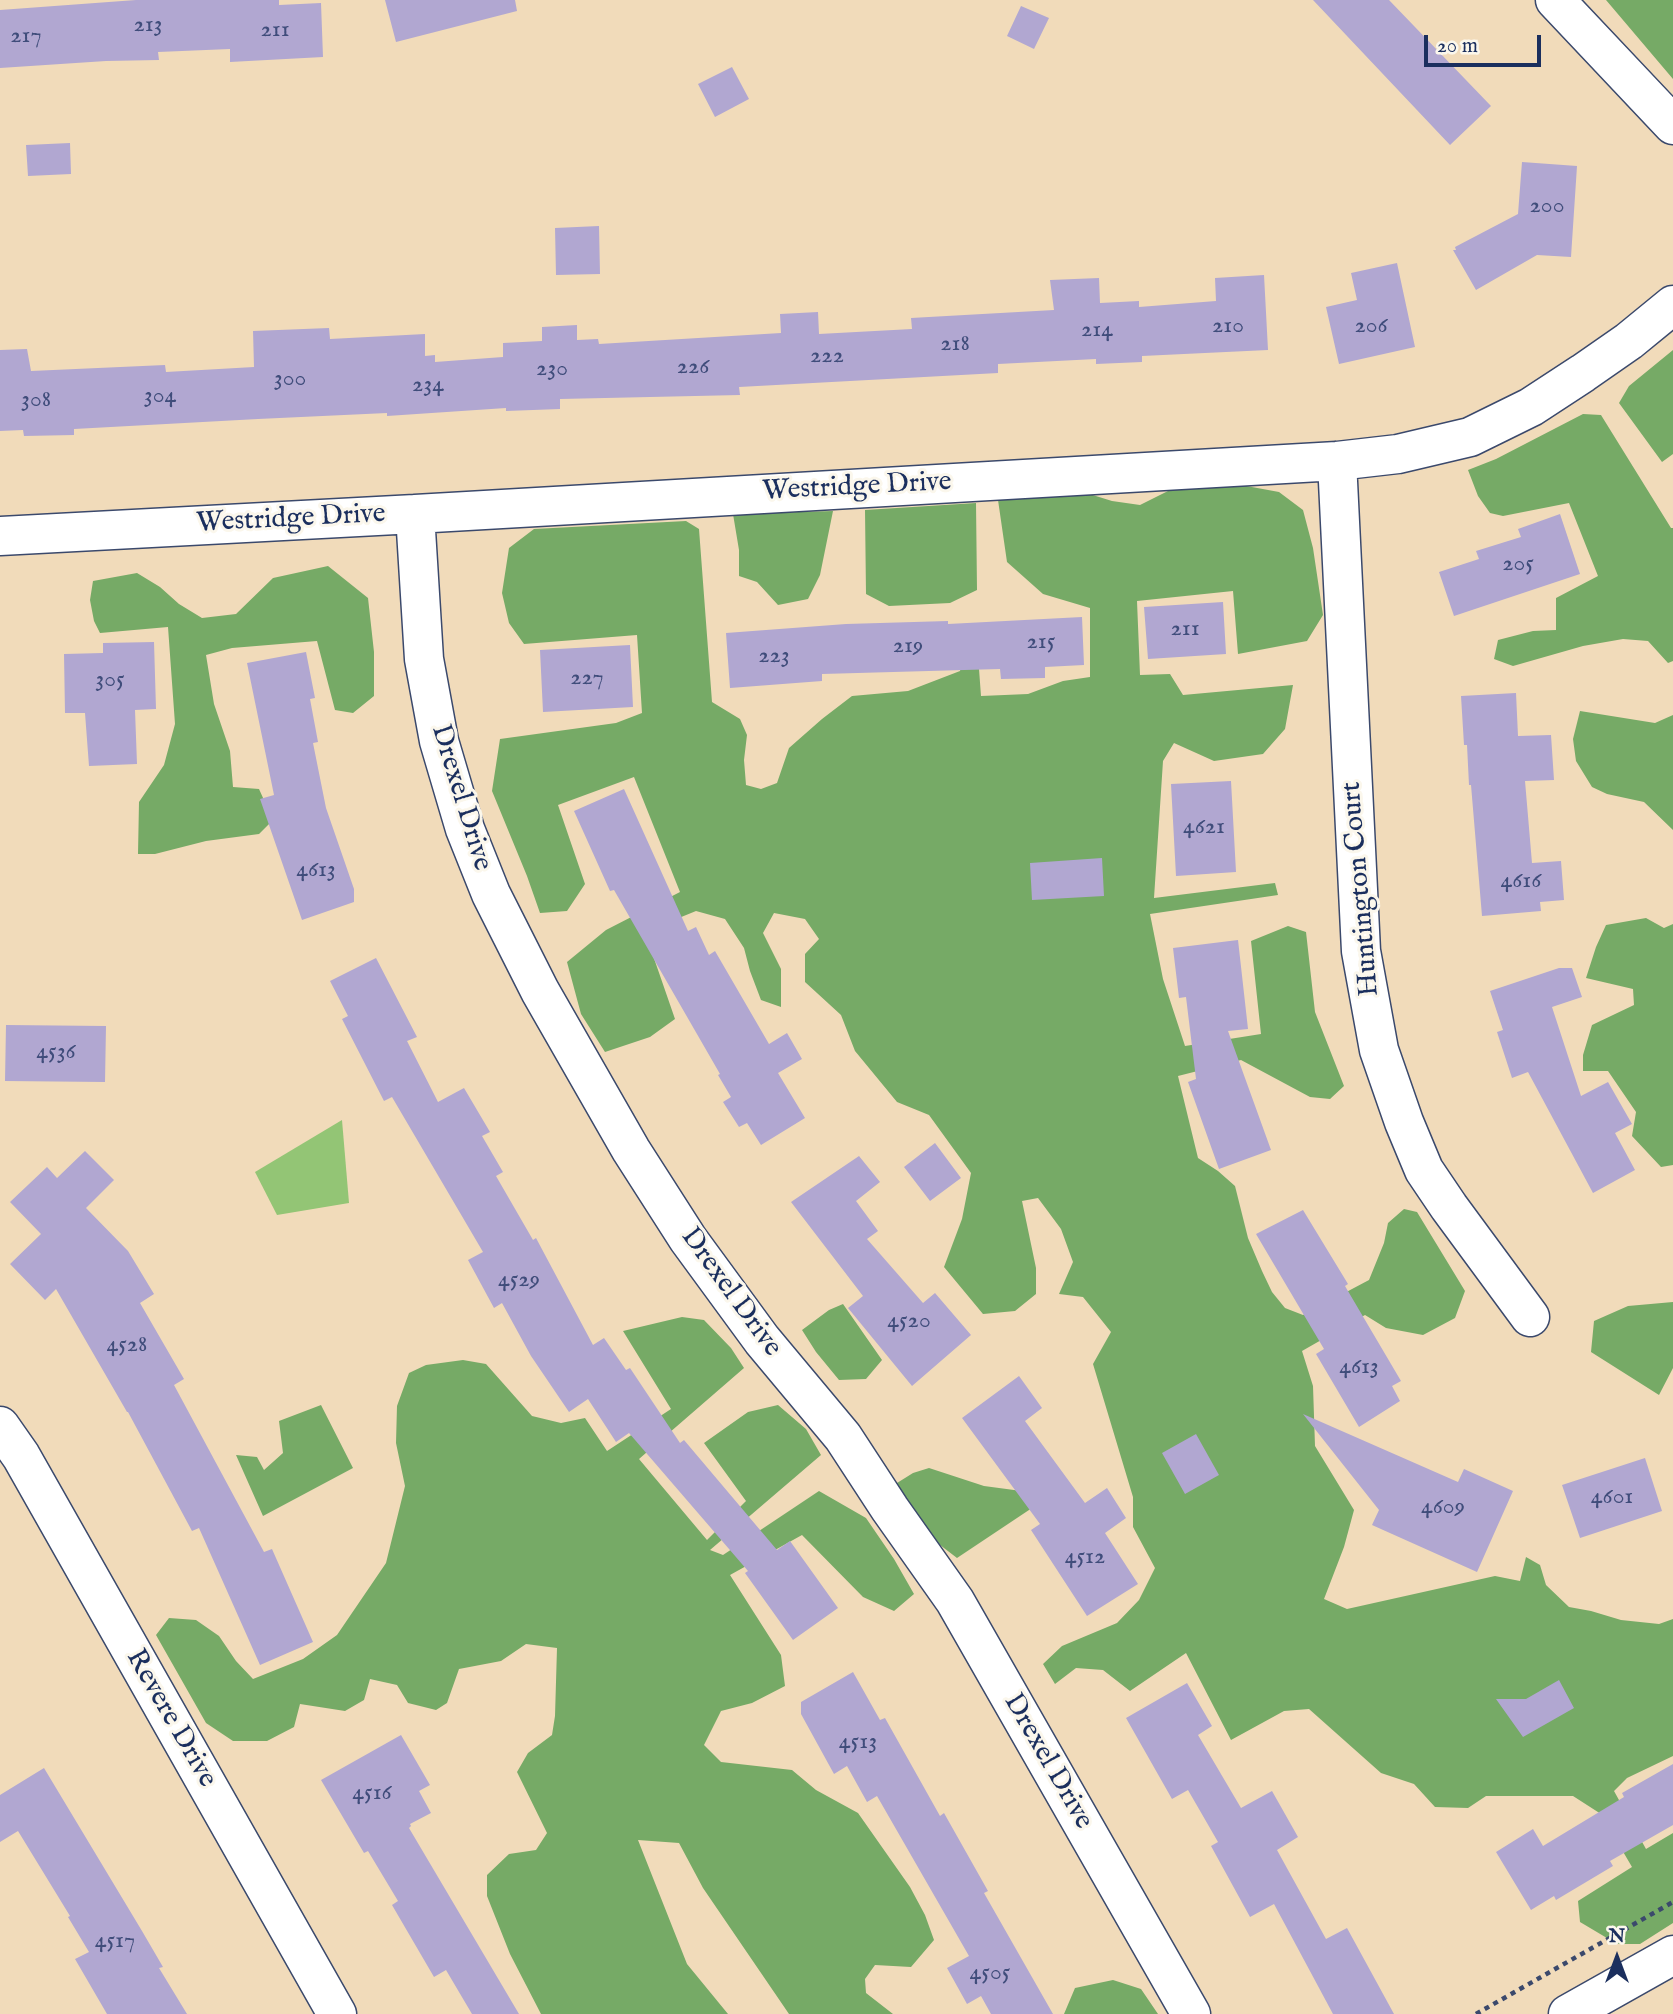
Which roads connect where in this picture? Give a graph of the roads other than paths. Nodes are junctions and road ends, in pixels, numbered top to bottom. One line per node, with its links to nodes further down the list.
1 (1555, 0): 2 (street)
2 (1673, 125)
3 (1673, 305): 4 (street, Westridge Drive)
4 (1338, 461): 5 (street, Westridge Drive); 7 (street, Huntington Court)
5 (415, 514): 6 (street, Westridge Drive); 11 (street, Drexel Drive)
6 (0, 536)
7 (1530, 1317)
8 (0, 1426): 10 (street, Revere Drive)
9 (1673, 1955): 12 (street)
10 (337, 2014)
11 (1191, 2014)
12 (1568, 2014)

